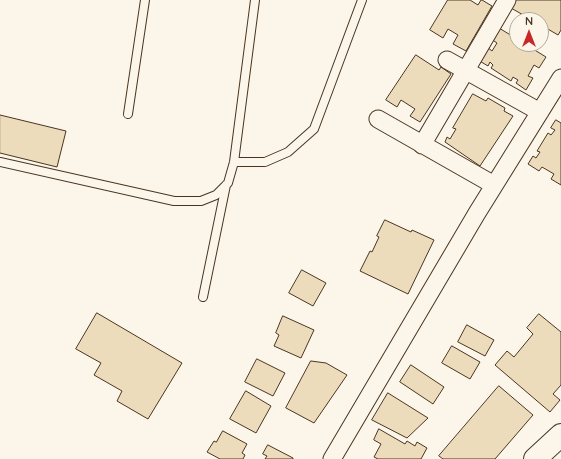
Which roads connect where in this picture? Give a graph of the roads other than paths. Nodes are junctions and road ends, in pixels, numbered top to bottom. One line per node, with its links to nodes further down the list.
1 (145, 0): 9 (lane)
2 (255, 0): 13 (lane)
3 (362, 0): 13 (lane)
4 (507, 0): 6 (street)
5 (447, 60): 6 (street)
6 (466, 72): 8 (street); 11 (street)
7 (561, 78): 8 (street)
8 (540, 112): 15 (street)
9 (128, 114)
10 (378, 119): 11 (street)
11 (422, 145): 15 (street)
12 (0, 162): 14 (lane)
13 (234, 162): 14 (lane)
14 (226, 184): 16 (lane)
15 (494, 185): 18 (street)
16 (203, 297)
17 (561, 435): 19 (main road)
18 (332, 459)
19 (535, 459)

